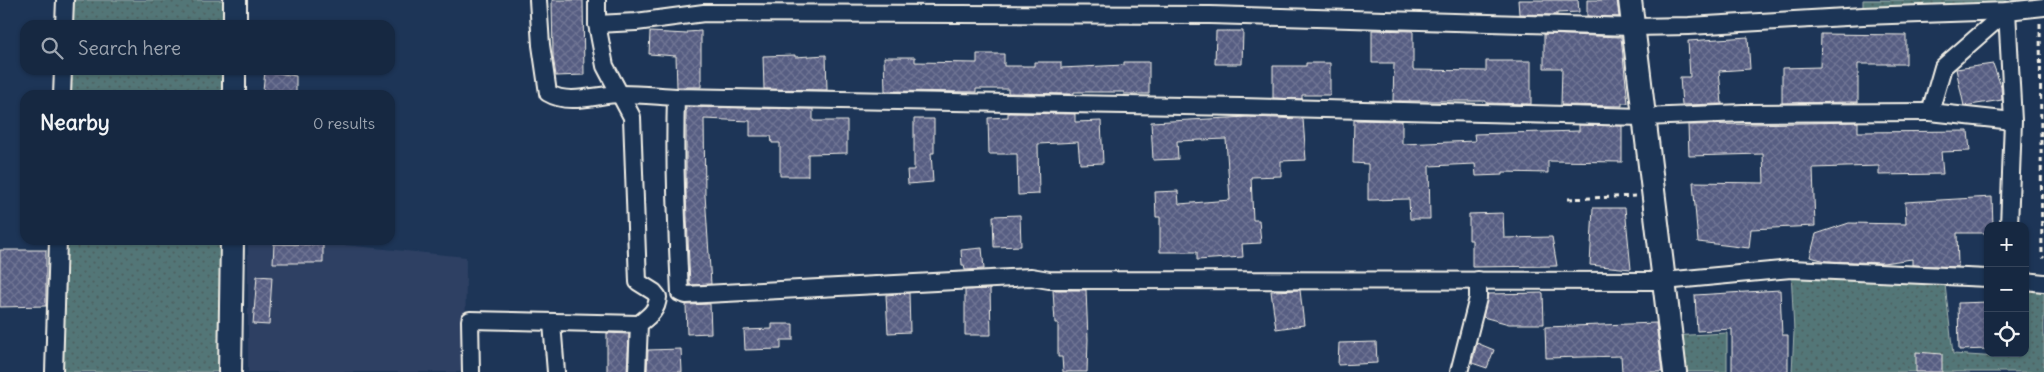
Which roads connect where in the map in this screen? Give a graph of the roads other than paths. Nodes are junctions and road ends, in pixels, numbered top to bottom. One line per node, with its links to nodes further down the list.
1 (65, 0): 8 (street)
2 (235, 0): 9 (street)
3 (538, 0): 16 (street)
4 (597, 0): 10 (street)
5 (1630, 0): 11 (street)
6 (2042, 7): 7 (street)
7 (2007, 11): 11 (street); 18 (street); 20 (street)
8 (64, 20)
9 (235, 20)
10 (597, 24): 11 (street); 16 (street)
11 (1633, 27): 19 (street)
12 (63, 75): 14 (street)
13 (234, 75): 15 (street)
14 (62, 90)
15 (234, 90)
16 (619, 94): 17 (street); 30 (street)
17 (676, 97): 19 (street); 25 (street)
18 (1930, 112): 19 (street); 20 (street)
19 (1644, 118): 26 (street)
20 (2013, 121): 21 (street)
21 (2009, 222)
22 (58, 245): 31 (street)
23 (232, 245): 32 (street)
24 (1984, 278): 26 (street)
25 (1478, 280): 26 (street); 36 (street)
26 (1664, 280): 37 (street)
27 (2029, 281): 28 (street)
28 (2044, 283)
29 (552, 323): 30 (street); 33 (street); 34 (street)
30 (639, 324): 35 (street)
31 (54, 372)
32 (230, 372)
33 (471, 372)
34 (556, 372)
35 (637, 372)
36 (1459, 372)
37 (1675, 372)

